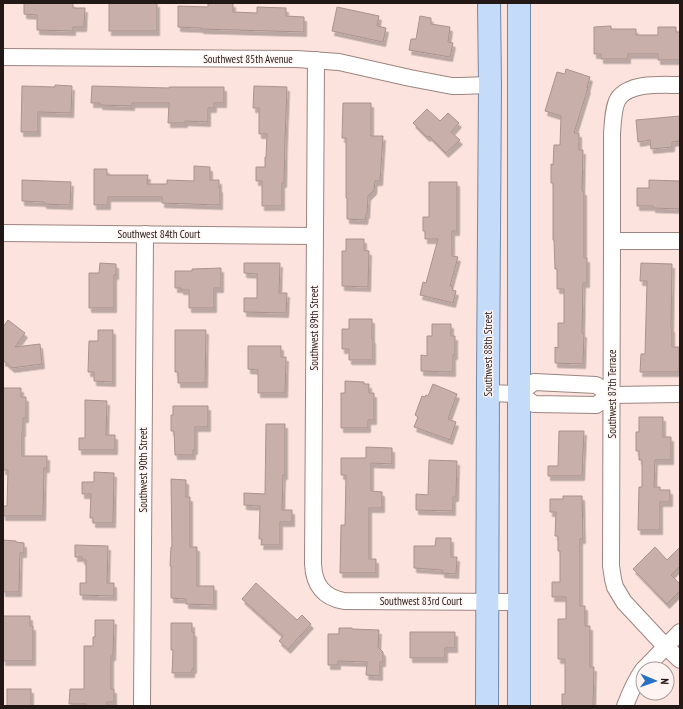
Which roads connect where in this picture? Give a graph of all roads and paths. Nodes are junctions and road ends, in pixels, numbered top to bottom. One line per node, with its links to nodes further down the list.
1 (489, 3): 5 (main road, Southwest 88th Street)
2 (519, 3): 13 (main road)
3 (3, 58): 4 (street, Southwest 85th Avenue)
4 (316, 60): 5 (street, Southwest 85th Avenue); 9 (street, Southwest 89th Street)
5 (490, 85): 12 (main road, Southwest 88th Street)
6 (680, 85): 10 (street, Southwest 87th Terrace)
7 (3, 233): 8 (street, Southwest 84th Court)
8 (145, 234): 9 (street, Southwest 84th Court); 24 (street, Southwest 90th Street)
9 (314, 236): 16 (street, Southwest 89th Street)
10 (612, 241): 11 (street); 15 (street, Southwest 87th Terrace)
11 (680, 241)
12 (488, 394): 13 (street); 17 (main road, Southwest 88th Street)
13 (519, 394): 15 (street); 15 (street); 18 (main road)
14 (680, 394): 15 (street)
15 (611, 395): 20 (street, Southwest 87th Terrace)
16 (324, 592): 17 (street, Southwest 83rd Court)
17 (488, 602): 18 (street, Southwest 83rd Court); 25 (main road, Southwest 88th Street)
18 (519, 602): 26 (main road)
19 (680, 632): 20 (street)
20 (665, 646): 21 (street, Southwest 87th Terrace); 22 (street)
21 (680, 660)
22 (651, 661)
23 (635, 682): 27 (street)
24 (142, 706)
25 (488, 706)
26 (519, 706)
27 (625, 706)

